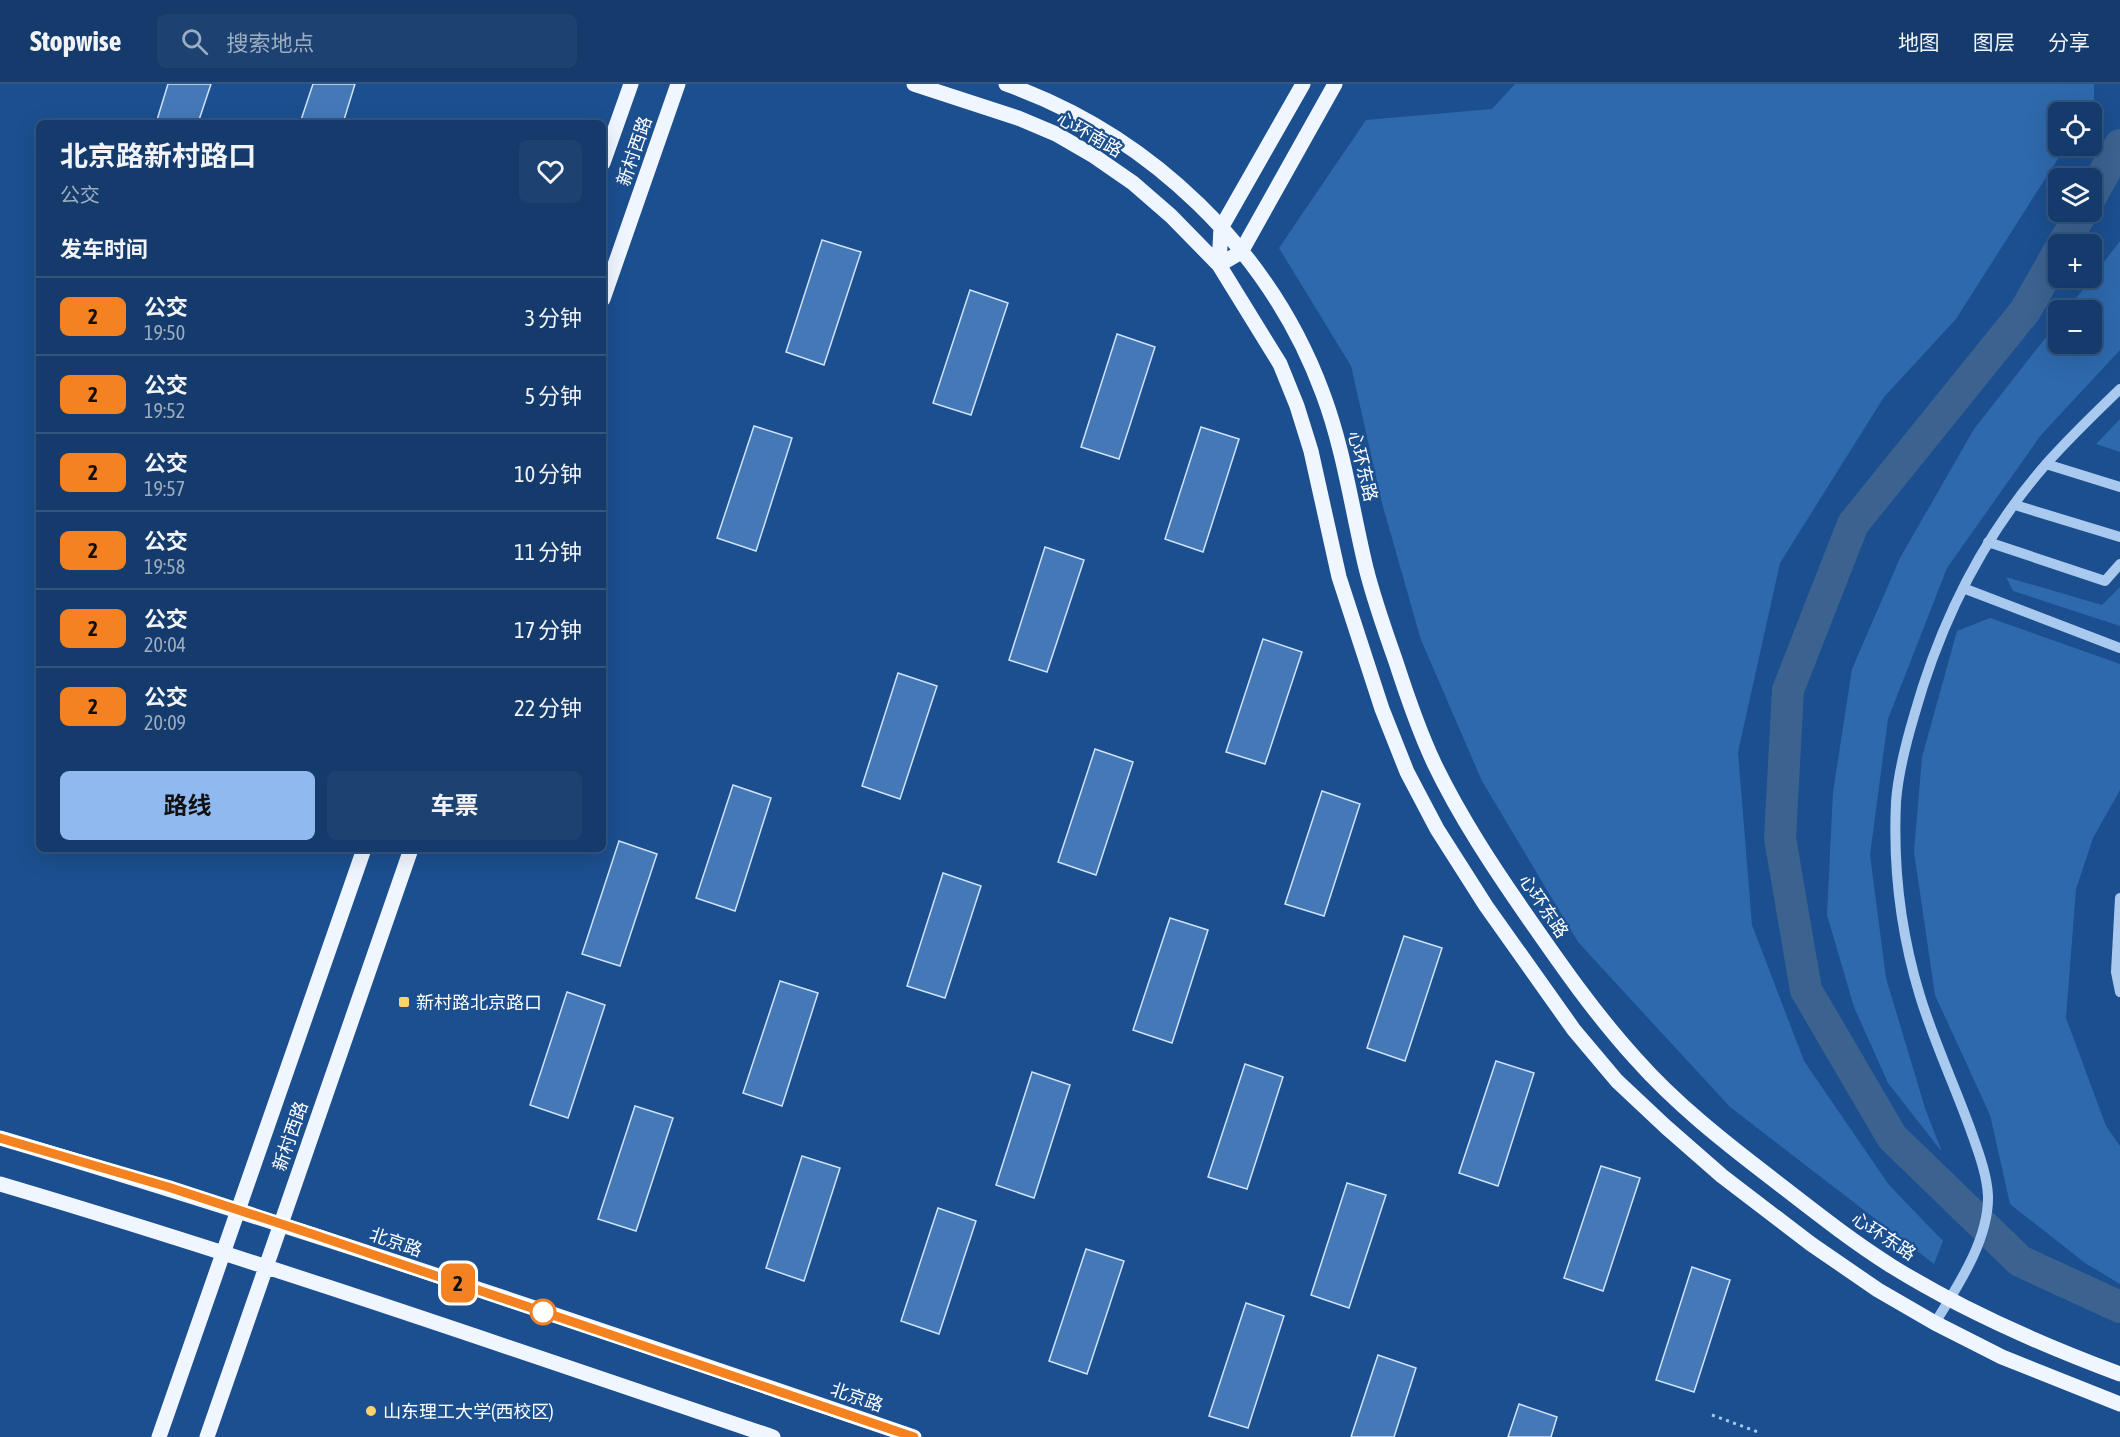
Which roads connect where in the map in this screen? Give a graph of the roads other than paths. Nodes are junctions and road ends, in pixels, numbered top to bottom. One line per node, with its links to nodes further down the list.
1 (631, 84): 7 (main road, 新村西路)
2 (678, 84): 11 (main road, 新村西路)
3 (914, 84): 10 (main road, 心环南路)
4 (1006, 84): 8 (main road, 心环南路)
5 (1303, 84): 8 (main road)
6 (1335, 84): 9 (main road)
7 (606, 155)
8 (1221, 228): 9 (main road, 心环东路); 10 (main road)
9 (1241, 252): 10 (main road); 31 (main road, 心环东路)
10 (1219, 265): 32 (main road)
11 (606, 290)
12 (2120, 389): 13 (street)
13 (2046, 464): 14 (street); 15 (street)
14 (2120, 487)
15 (2014, 505): 16 (street); 17 (street)
16 (2120, 537)
17 (1988, 542): 18 (street); 19 (street)
18 (2120, 564)
19 (1963, 588): 20 (street); 31 (street)
20 (2120, 648)
21 (363, 852): 27 (main road, 新村西路)
22 (410, 852): 28 (main road, 新村西路)
23 (2120, 898): 24 (street)
24 (2120, 992)
25 (0, 1138): 27 (main road, 北京路)
26 (0, 1184): 29 (main road)
27 (238, 1210): 28 (main road, 北京路); 29 (main road, 新村西路)
28 (280, 1224): 30 (main road, 新村西路); 38 (main road, 北京路)
29 (223, 1252): 30 (main road); 35 (main road, 新村西路)
30 (266, 1266): 36 (main road, 新村西路); 37 (main road)
31 (1949, 1299): 32 (street); 33 (main road, 心环东路)
32 (1935, 1323): 34 (main road)
33 (2120, 1374)
34 (2120, 1404)
35 (159, 1437)
36 (207, 1437)
37 (773, 1437)
38 (914, 1437)

